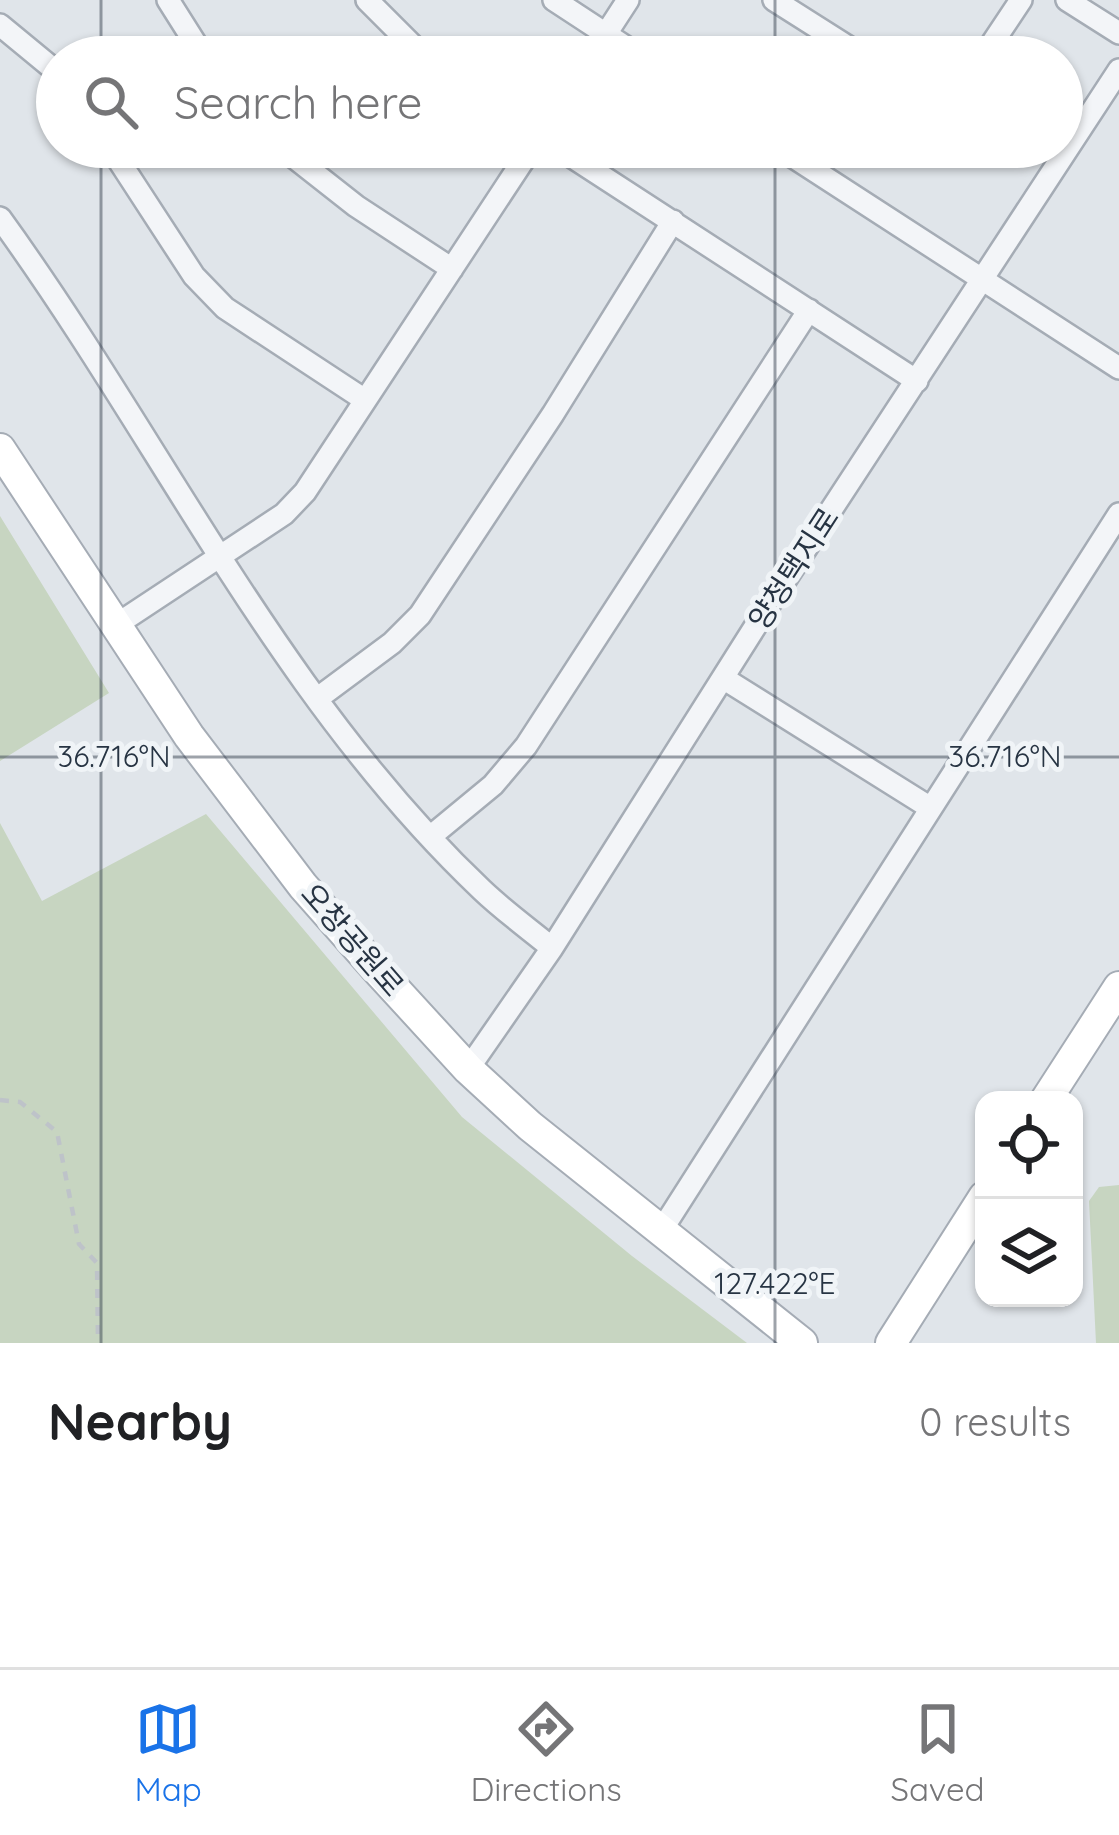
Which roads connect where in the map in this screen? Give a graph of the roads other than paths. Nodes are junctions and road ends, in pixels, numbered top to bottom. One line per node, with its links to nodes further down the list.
1 (168, 0): 11 (street)
2 (367, 0): 12 (street)
3 (554, 0): 10 (street)
4 (628, 0): 10 (street)
5 (774, 0): 14 (street)
6 (1021, 0): 15 (street)
7 (1067, 0): 9 (street)
8 (0, 25): 16 (street)
9 (1119, 33)
10 (606, 34): 13 (street)
11 (191, 36)
12 (403, 36)
13 (609, 36)
14 (831, 36)
15 (997, 36)
16 (36, 55)
17 (1119, 70): 18 (street, 양청택지로)
18 (1083, 126)
19 (124, 168): 32 (street)
20 (308, 168): 27 (street)
21 (518, 168): 27 (street)
22 (590, 168): 26 (street)
23 (810, 168): 28 (street)
24 (1056, 168): 28 (street, 양청택지로)
25 (0, 218): 35 (street)
26 (673, 221): 29 (street); 38 (street)
27 (452, 269): 32 (street)
28 (983, 280): 30 (street); 31 (street, 양청택지로)
29 (809, 310): 31 (street); 40 (street)
30 (1119, 368)
31 (917, 381): 37 (street, 양청택지로)
32 (365, 400): 35 (street)
33 (0, 449): 36 (street, 오창공원로)
34 (1119, 514): 39 (street)
35 (221, 557): 36 (street); 38 (street)
36 (116, 625): 43 (street, 오창공원로)
37 (723, 678): 39 (street); 41 (street, 양청택지로)
38 (318, 698): 40 (street)
39 (929, 807): 46 (street)
40 (430, 837): 41 (street)
41 (552, 948): 43 (street, 양청택지로)
42 (1119, 987): 44 (street)
43 (468, 1069): 46 (street, 오창공원로)
44 (1052, 1091)
45 (983, 1199): 48 (street)
46 (661, 1231): 47 (street, 오창공원로)
47 (802, 1343)
48 (891, 1343)

